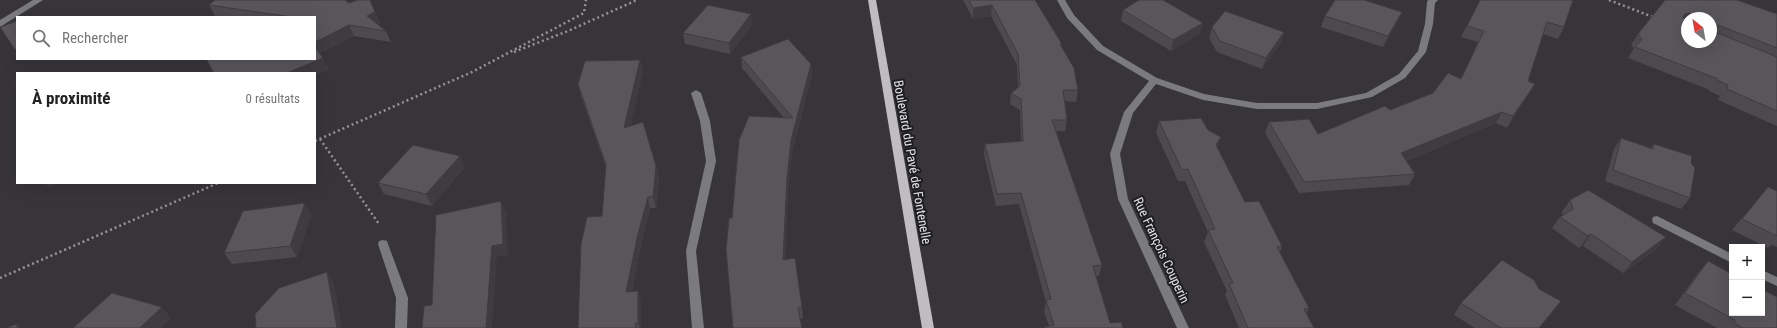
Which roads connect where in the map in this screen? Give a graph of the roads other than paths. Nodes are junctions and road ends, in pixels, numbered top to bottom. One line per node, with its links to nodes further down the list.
1 (38, 0): 5 (street)
2 (872, 0): 15 (main road, Boulevard du Pavé de Fontenelle)
3 (1061, 0): 6 (street)
4 (1429, 1): 6 (street)
5 (0, 24)
6 (1154, 80): 16 (street, Rue François Couperin)
7 (696, 93): 14 (street)
8 (1657, 220): 10 (street)
9 (383, 244): 13 (street)
10 (1729, 257)
11 (1765, 276): 12 (street)
12 (1777, 282)
13 (401, 328)
14 (698, 328)
15 (928, 328)
16 (1183, 328)

